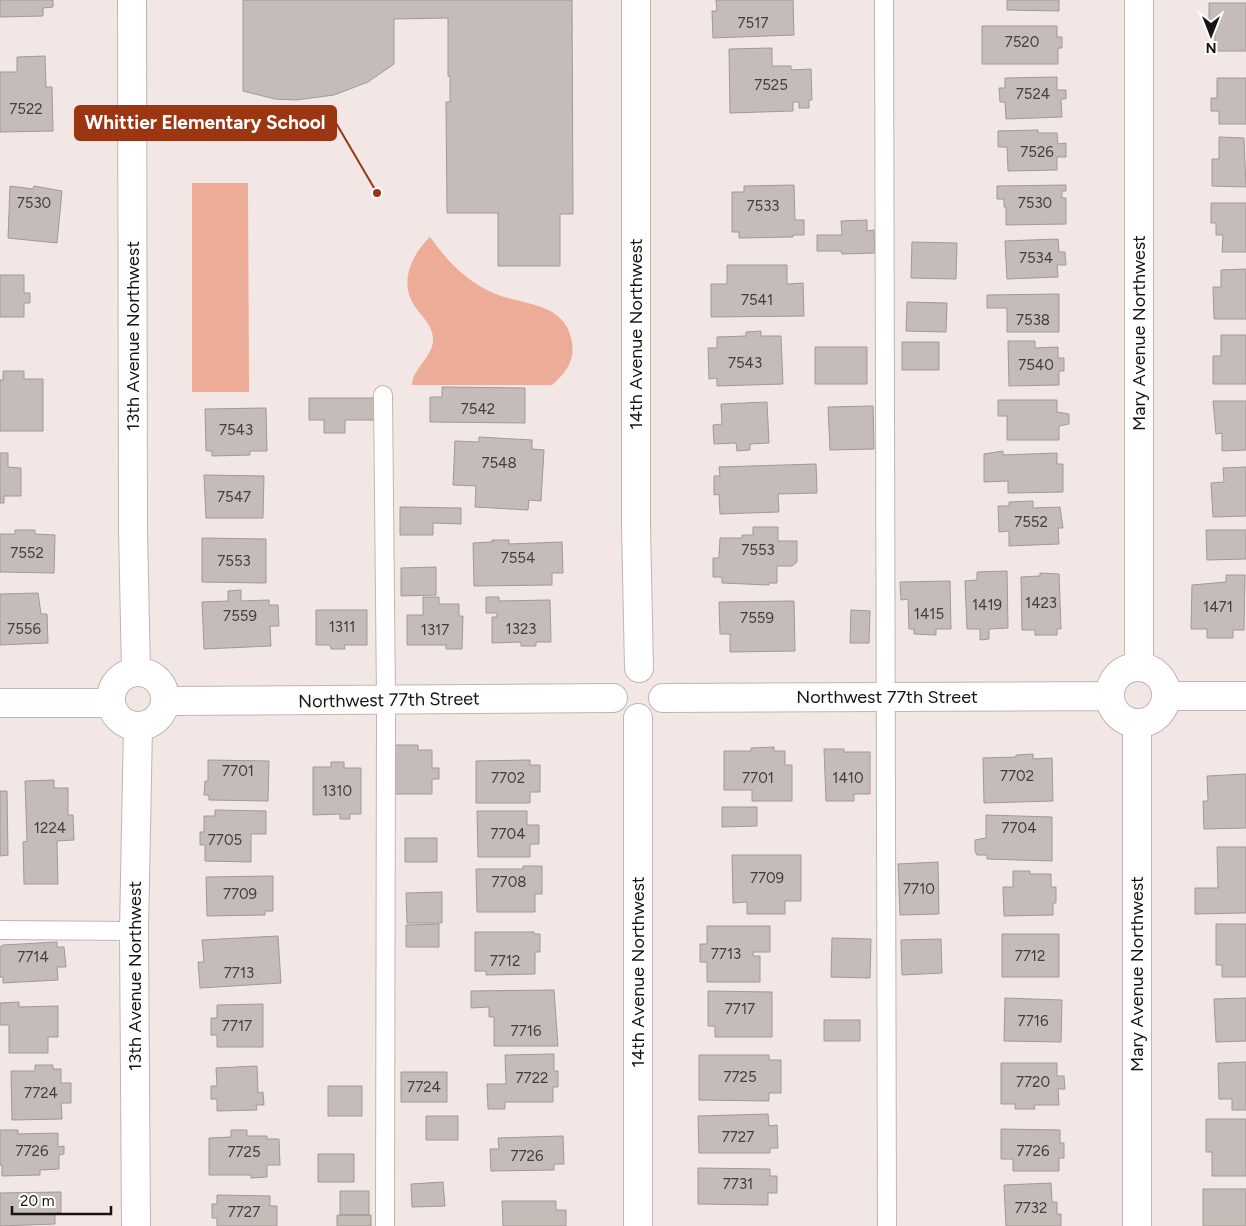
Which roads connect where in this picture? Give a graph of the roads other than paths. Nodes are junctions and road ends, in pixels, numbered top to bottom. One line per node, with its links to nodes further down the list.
1 (132, 0): 8 (street, 13th Avenue Northwest)
2 (636, 0): 7 (street, 14th Avenue Northwest)
3 (884, 0): 12 (lane)
4 (1139, 0): 6 (street, Mary Avenue Northwest)
5 (383, 395): 15 (lane)
6 (1139, 667): 9 (street); 10 (street)
7 (639, 668): 13 (street); 14 (street)
8 (136, 672): 16 (street); 18 (street)
9 (1110, 696): 12 (street, Northwest 77th Street); 20 (street)
10 (1166, 696): 11 (street); 20 (street)
11 (1246, 696)
12 (886, 697): 14 (street, Northwest 77th Street); 27 (lane)
13 (613, 698): 15 (street, Northwest 77th Street); 19 (street)
14 (663, 698): 19 (street)
15 (386, 700): 16 (street, Northwest 77th Street); 25 (lane)
16 (165, 701): 21 (street)
17 (0, 703): 18 (street)
18 (111, 703): 21 (street)
19 (638, 718): 26 (street, 14th Avenue Northwest)
20 (1136, 723): 28 (street, Mary Avenue Northwest)
21 (138, 726): 23 (street, 13th Avenue Northwest)
22 (0, 930): 23 (lane)
23 (134, 931): 24 (street, 13th Avenue Northwest)
24 (136, 1226)
25 (385, 1226)
26 (638, 1226)
27 (887, 1226)
28 (1136, 1226)

